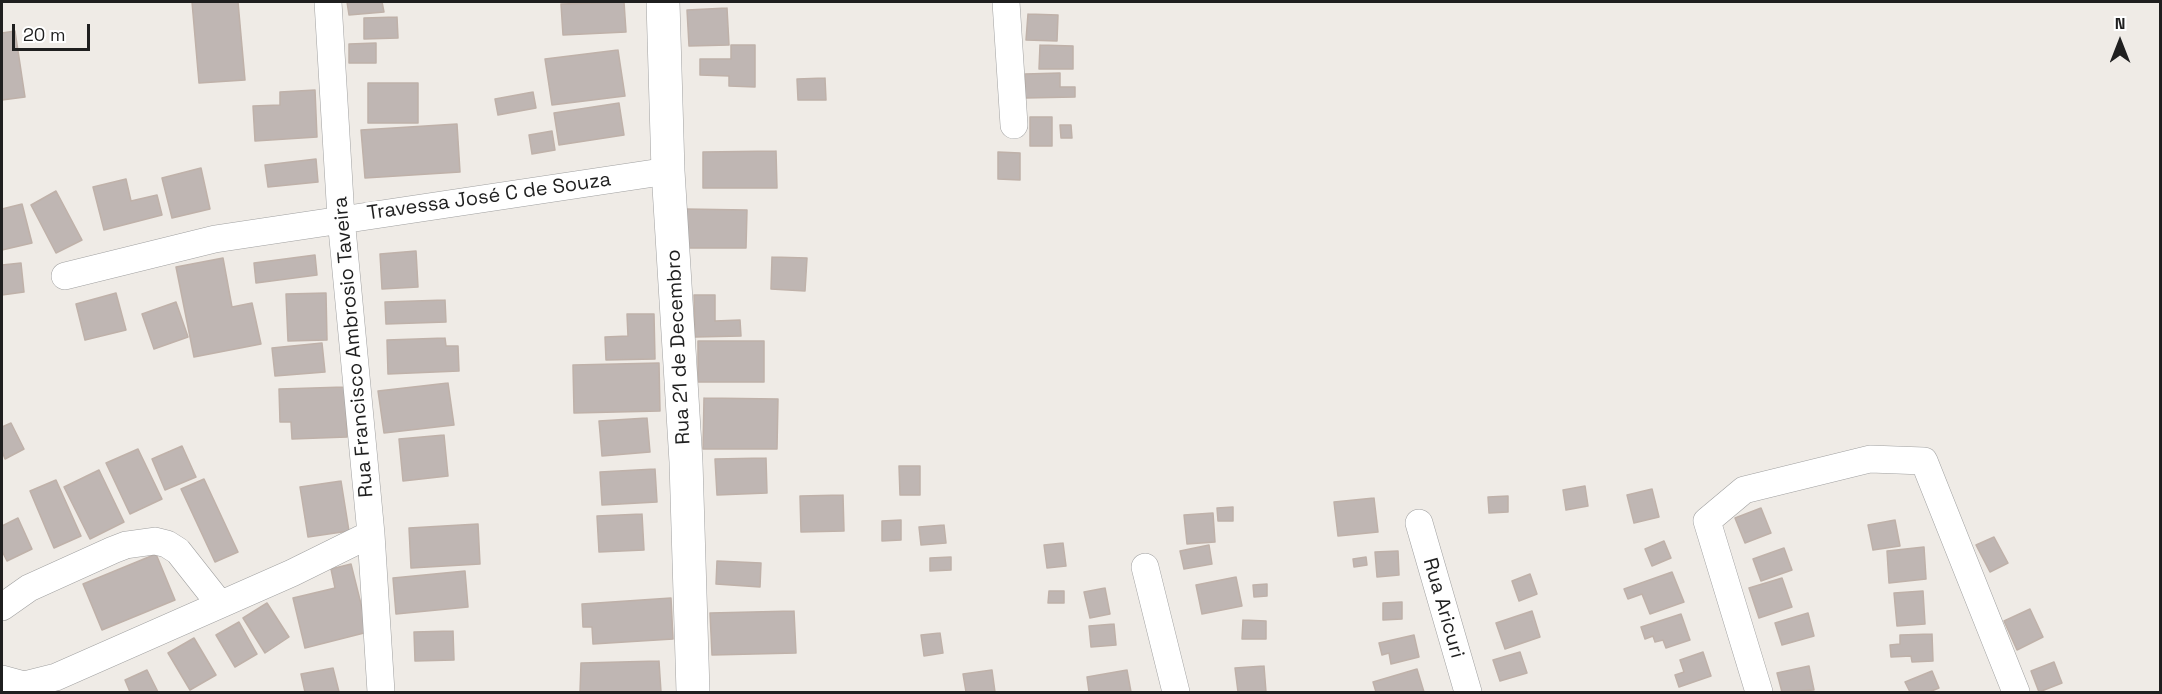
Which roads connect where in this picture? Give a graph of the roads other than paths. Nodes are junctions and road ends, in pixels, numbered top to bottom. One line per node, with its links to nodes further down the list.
1 (328, 2): 6 (street, Rua Francisco Ambrosio Taveira)
2 (663, 2): 5 (street, Rua 21 de Decembro)
3 (1006, 2): 4 (street)
4 (1014, 126)
5 (668, 171): 6 (street, Travessa José C de Souza); 15 (street, Rua 21 de Decembro)
6 (341, 218): 7 (street, Travessa José C de Souza); 9 (street, Rua Francisco Ambrosio Taveira)
7 (65, 276)
8 (1419, 523): 17 (street, Rua Aricuri)
9 (371, 534): 11 (street); 14 (street, Rua Francisco Ambrosio Taveira)
10 (1145, 567): 16 (street)
11 (219, 603): 12 (street); 13 (street)
12 (2, 607)
13 (2, 679)
14 (381, 693)
15 (693, 693)
16 (1176, 693)
17 (1468, 693)
18 (1759, 693): 19 (street)
19 (2016, 693)

